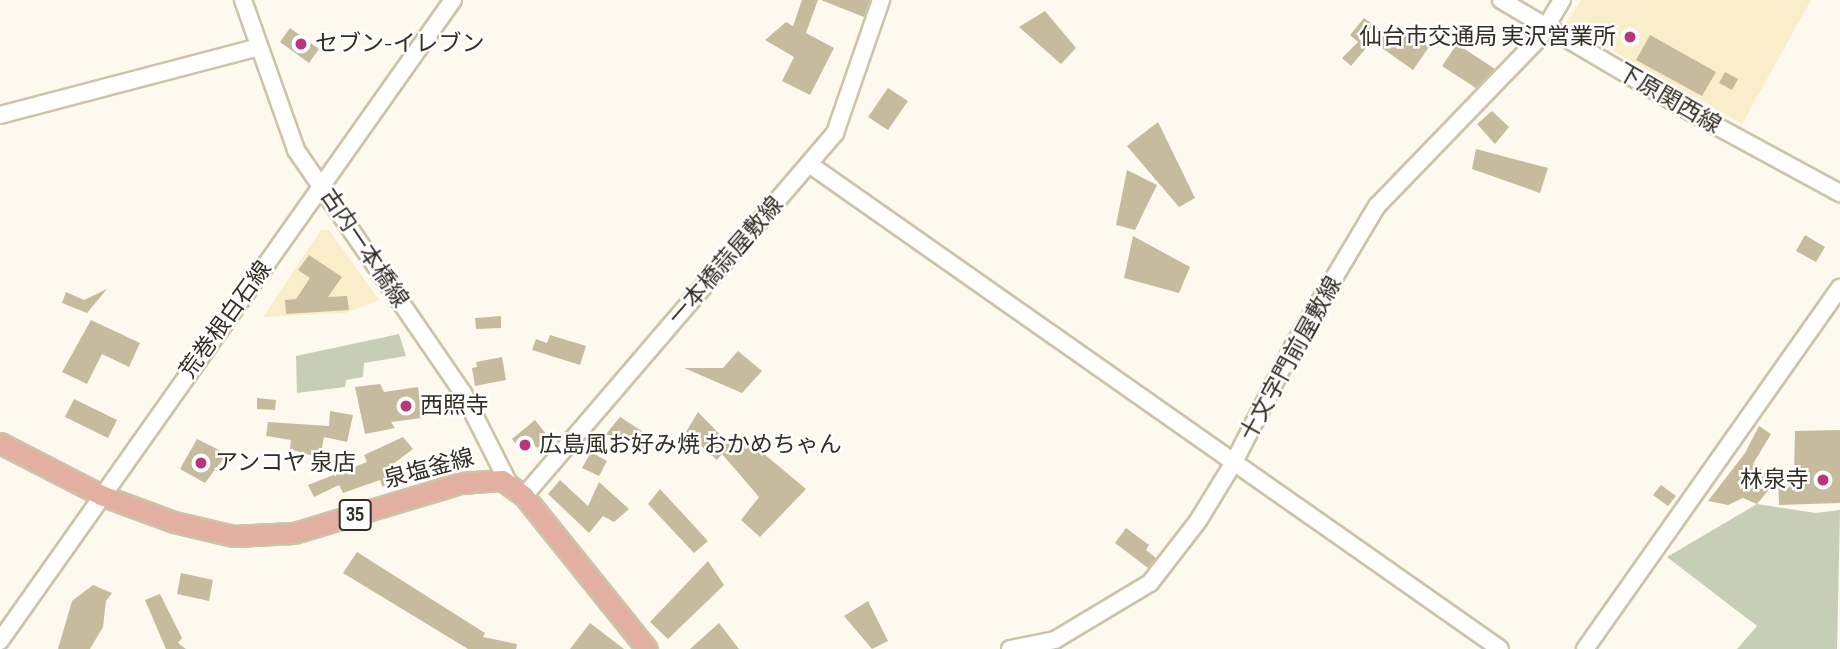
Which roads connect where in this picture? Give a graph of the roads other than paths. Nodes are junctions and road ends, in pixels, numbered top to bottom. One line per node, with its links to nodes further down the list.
1 (243, 0): 7 (street, 古内一本橋線)
2 (453, 0): 10 (street, 荒巻根白石線)
3 (881, 0): 9 (street, 一本橋蒜屋敷線)
4 (1501, 0): 6 (street, 下原関西線)
5 (1562, 0): 6 (street, 十文字門前屋敷線)
6 (1546, 27): 11 (street, 下原関西線); 14 (street, 十文字門前屋敷線)
7 (259, 47): 8 (street); 10 (street, 古内一本橋線)
8 (0, 114)
9 (809, 164): 14 (street); 15 (street, 一本橋蒜屋敷線)
10 (322, 186): 15 (street, 古内一本橋線); 16 (street, 荒巻根白石線)
11 (1840, 193)
12 (1840, 288): 21 (street)
13 (0, 443): 16 (main road, 泉塩釜線 / 35)
14 (1234, 462): 19 (street, 十文字門前屋敷線); 20 (street)
15 (517, 490): 16 (main road, 泉塩釜線 / 35); 18 (main road)
16 (102, 495): 17 (street, 荒巻根白石線)
17 (0, 641)
18 (647, 649)
19 (1010, 649)
20 (1500, 649)
21 (1585, 649)

